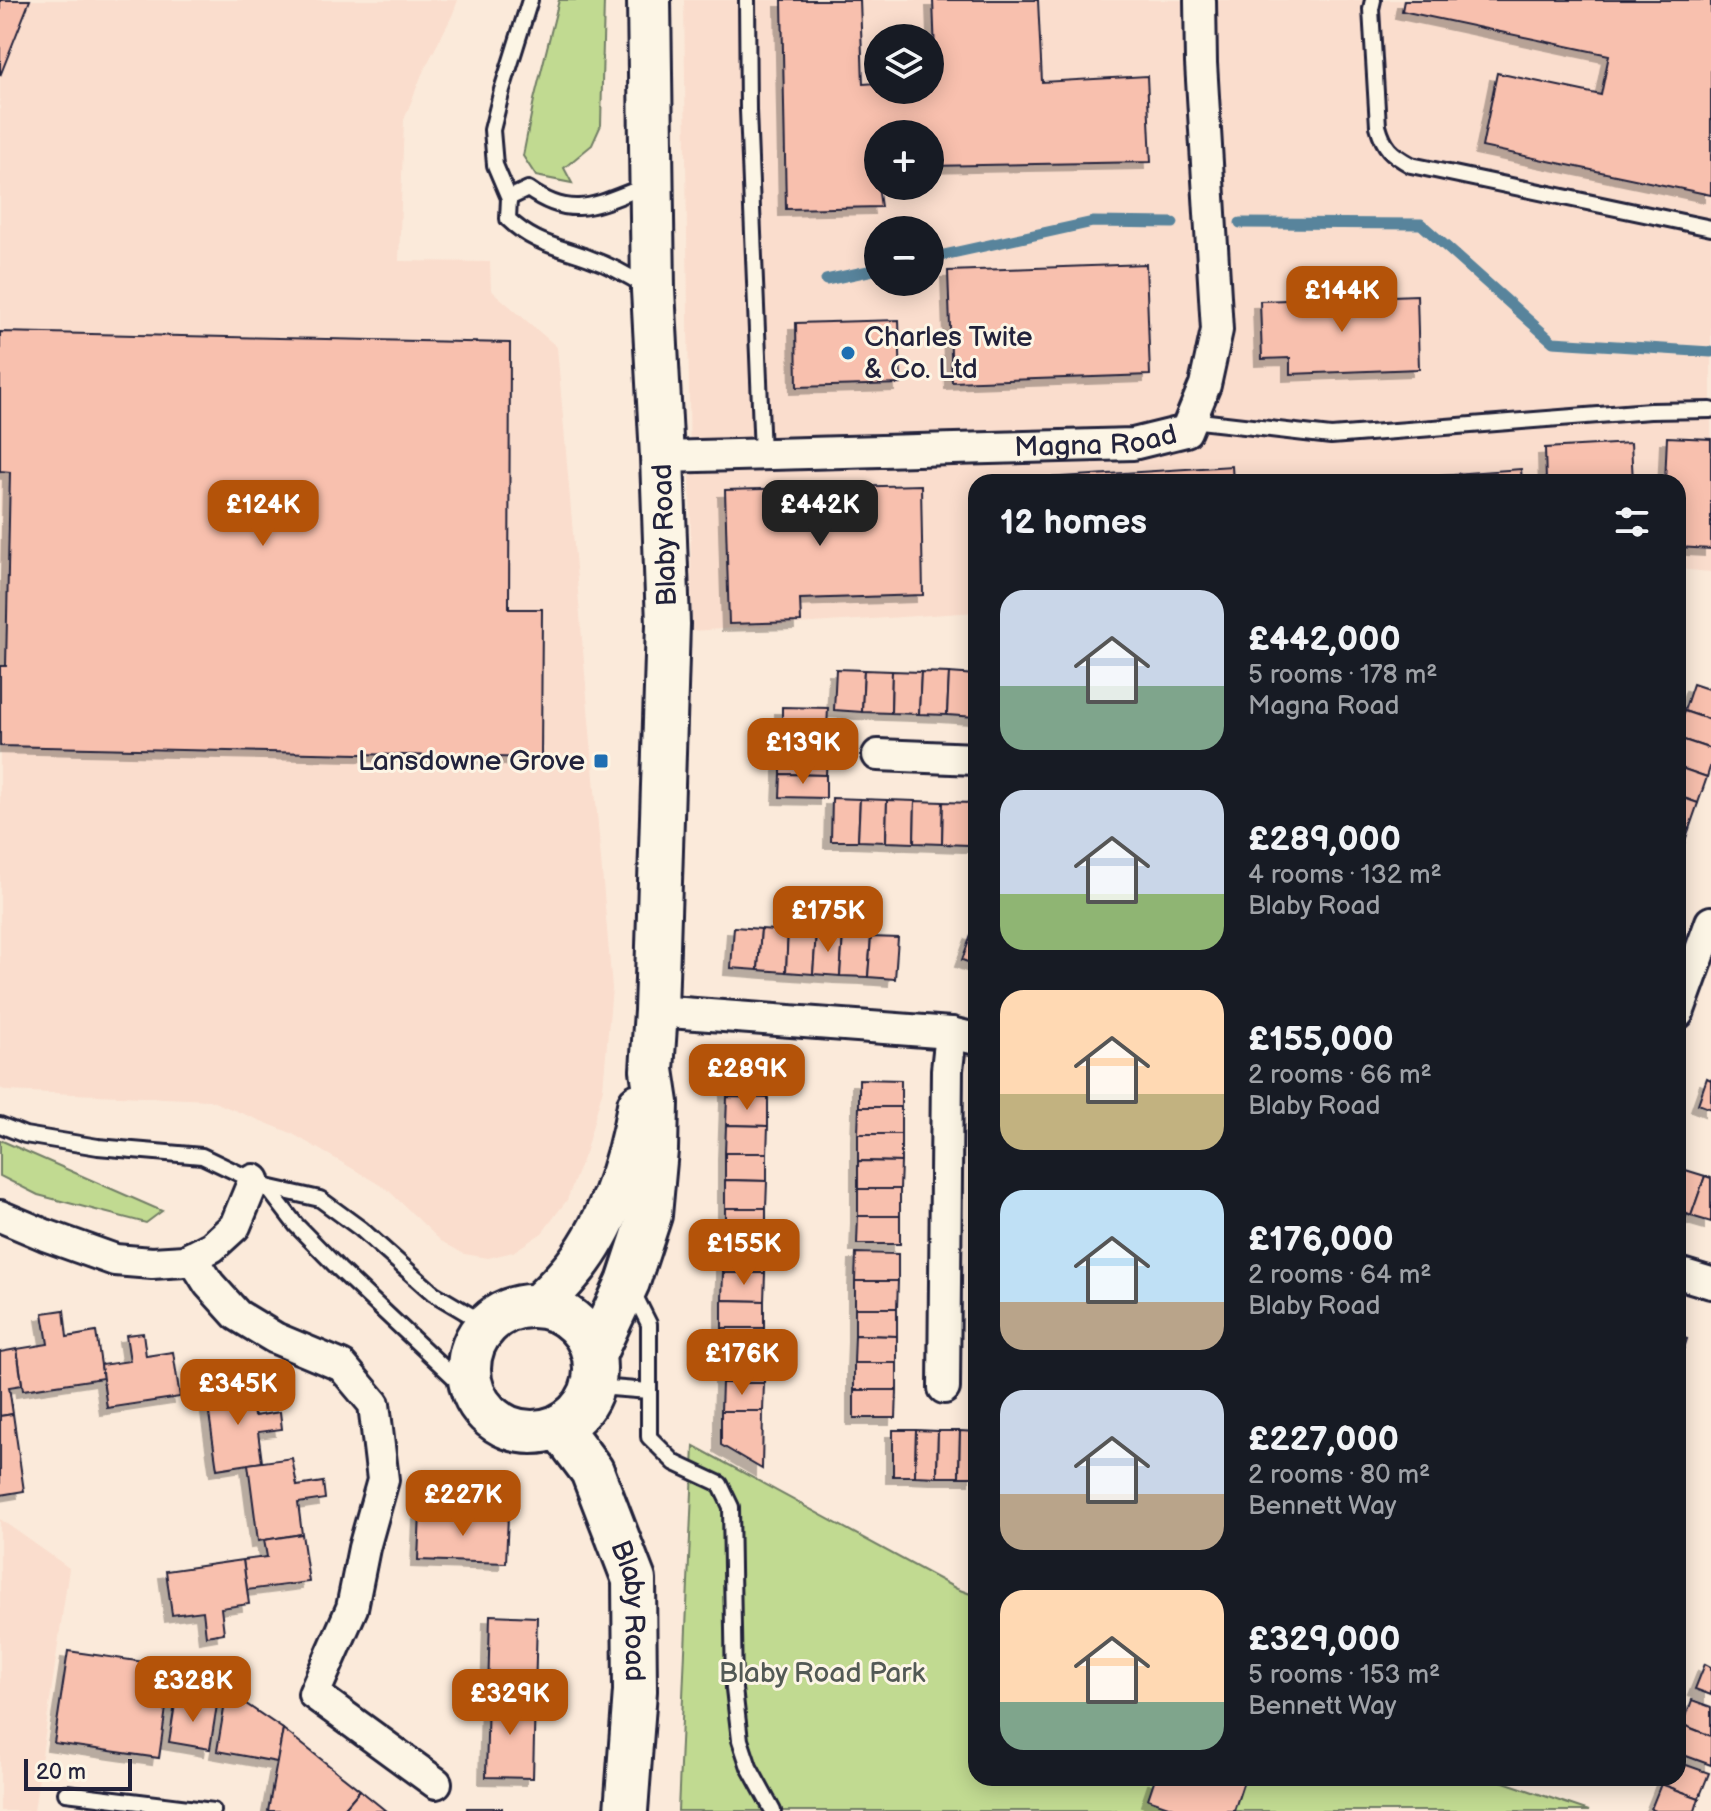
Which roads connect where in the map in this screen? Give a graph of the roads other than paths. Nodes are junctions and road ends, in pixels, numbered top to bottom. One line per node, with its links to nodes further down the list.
1 (530, 0): 7 (lane)
2 (649, 0): 6 (main road, Blaby Road)
3 (747, 0): 12 (lane)
4 (1200, 0): 11 (street, Magna Road)
5 (1373, 0): 8 (lane)
6 (652, 183): 7 (lane); 9 (main road, Blaby Road)
7 (509, 198): 9 (lane)
8 (1711, 228)
9 (653, 290): 13 (main road, Blaby Road)
10 (1711, 410): 11 (lane)
11 (1191, 420): 12 (street, Magna Road)
12 (762, 454): 13 (street, Magna Road)
13 (662, 457): 18 (main road, Blaby Road)
14 (878, 755): 15 (street)
15 (968, 759)
16 (1711, 922): 17 (street)
17 (1686, 991)
18 (656, 1011): 19 (street); 20 (main road, Blaby Road)
19 (964, 1036): 31 (street)
20 (652, 1070): 26 (main road, Blaby Road); 28 (main road, Blaby Road)
21 (0, 1125): 22 (lane)
22 (260, 1183): 24 (street); 29 (lane); 33 (lane)
23 (0, 1216): 24 (street)
24 (192, 1257): 35 (street)
25 (1686, 1275): 27 (street)
26 (628, 1282): 30 (main road, Blaby Road); 32 (lane)
27 (1711, 1283)
28 (538, 1306): 29 (main road); 30 (main road)
29 (487, 1325): 33 (main road)
30 (595, 1361): 32 (lane); 34 (main road)
31 (944, 1388)
32 (649, 1391): 39 (lane)
33 (476, 1398): 34 (main road)
34 (559, 1427): 38 (main road, Blaby Road)
35 (436, 1783)
36 (66, 1793): 37 (lane)
37 (213, 1811)
38 (626, 1811)
39 (773, 1811)

